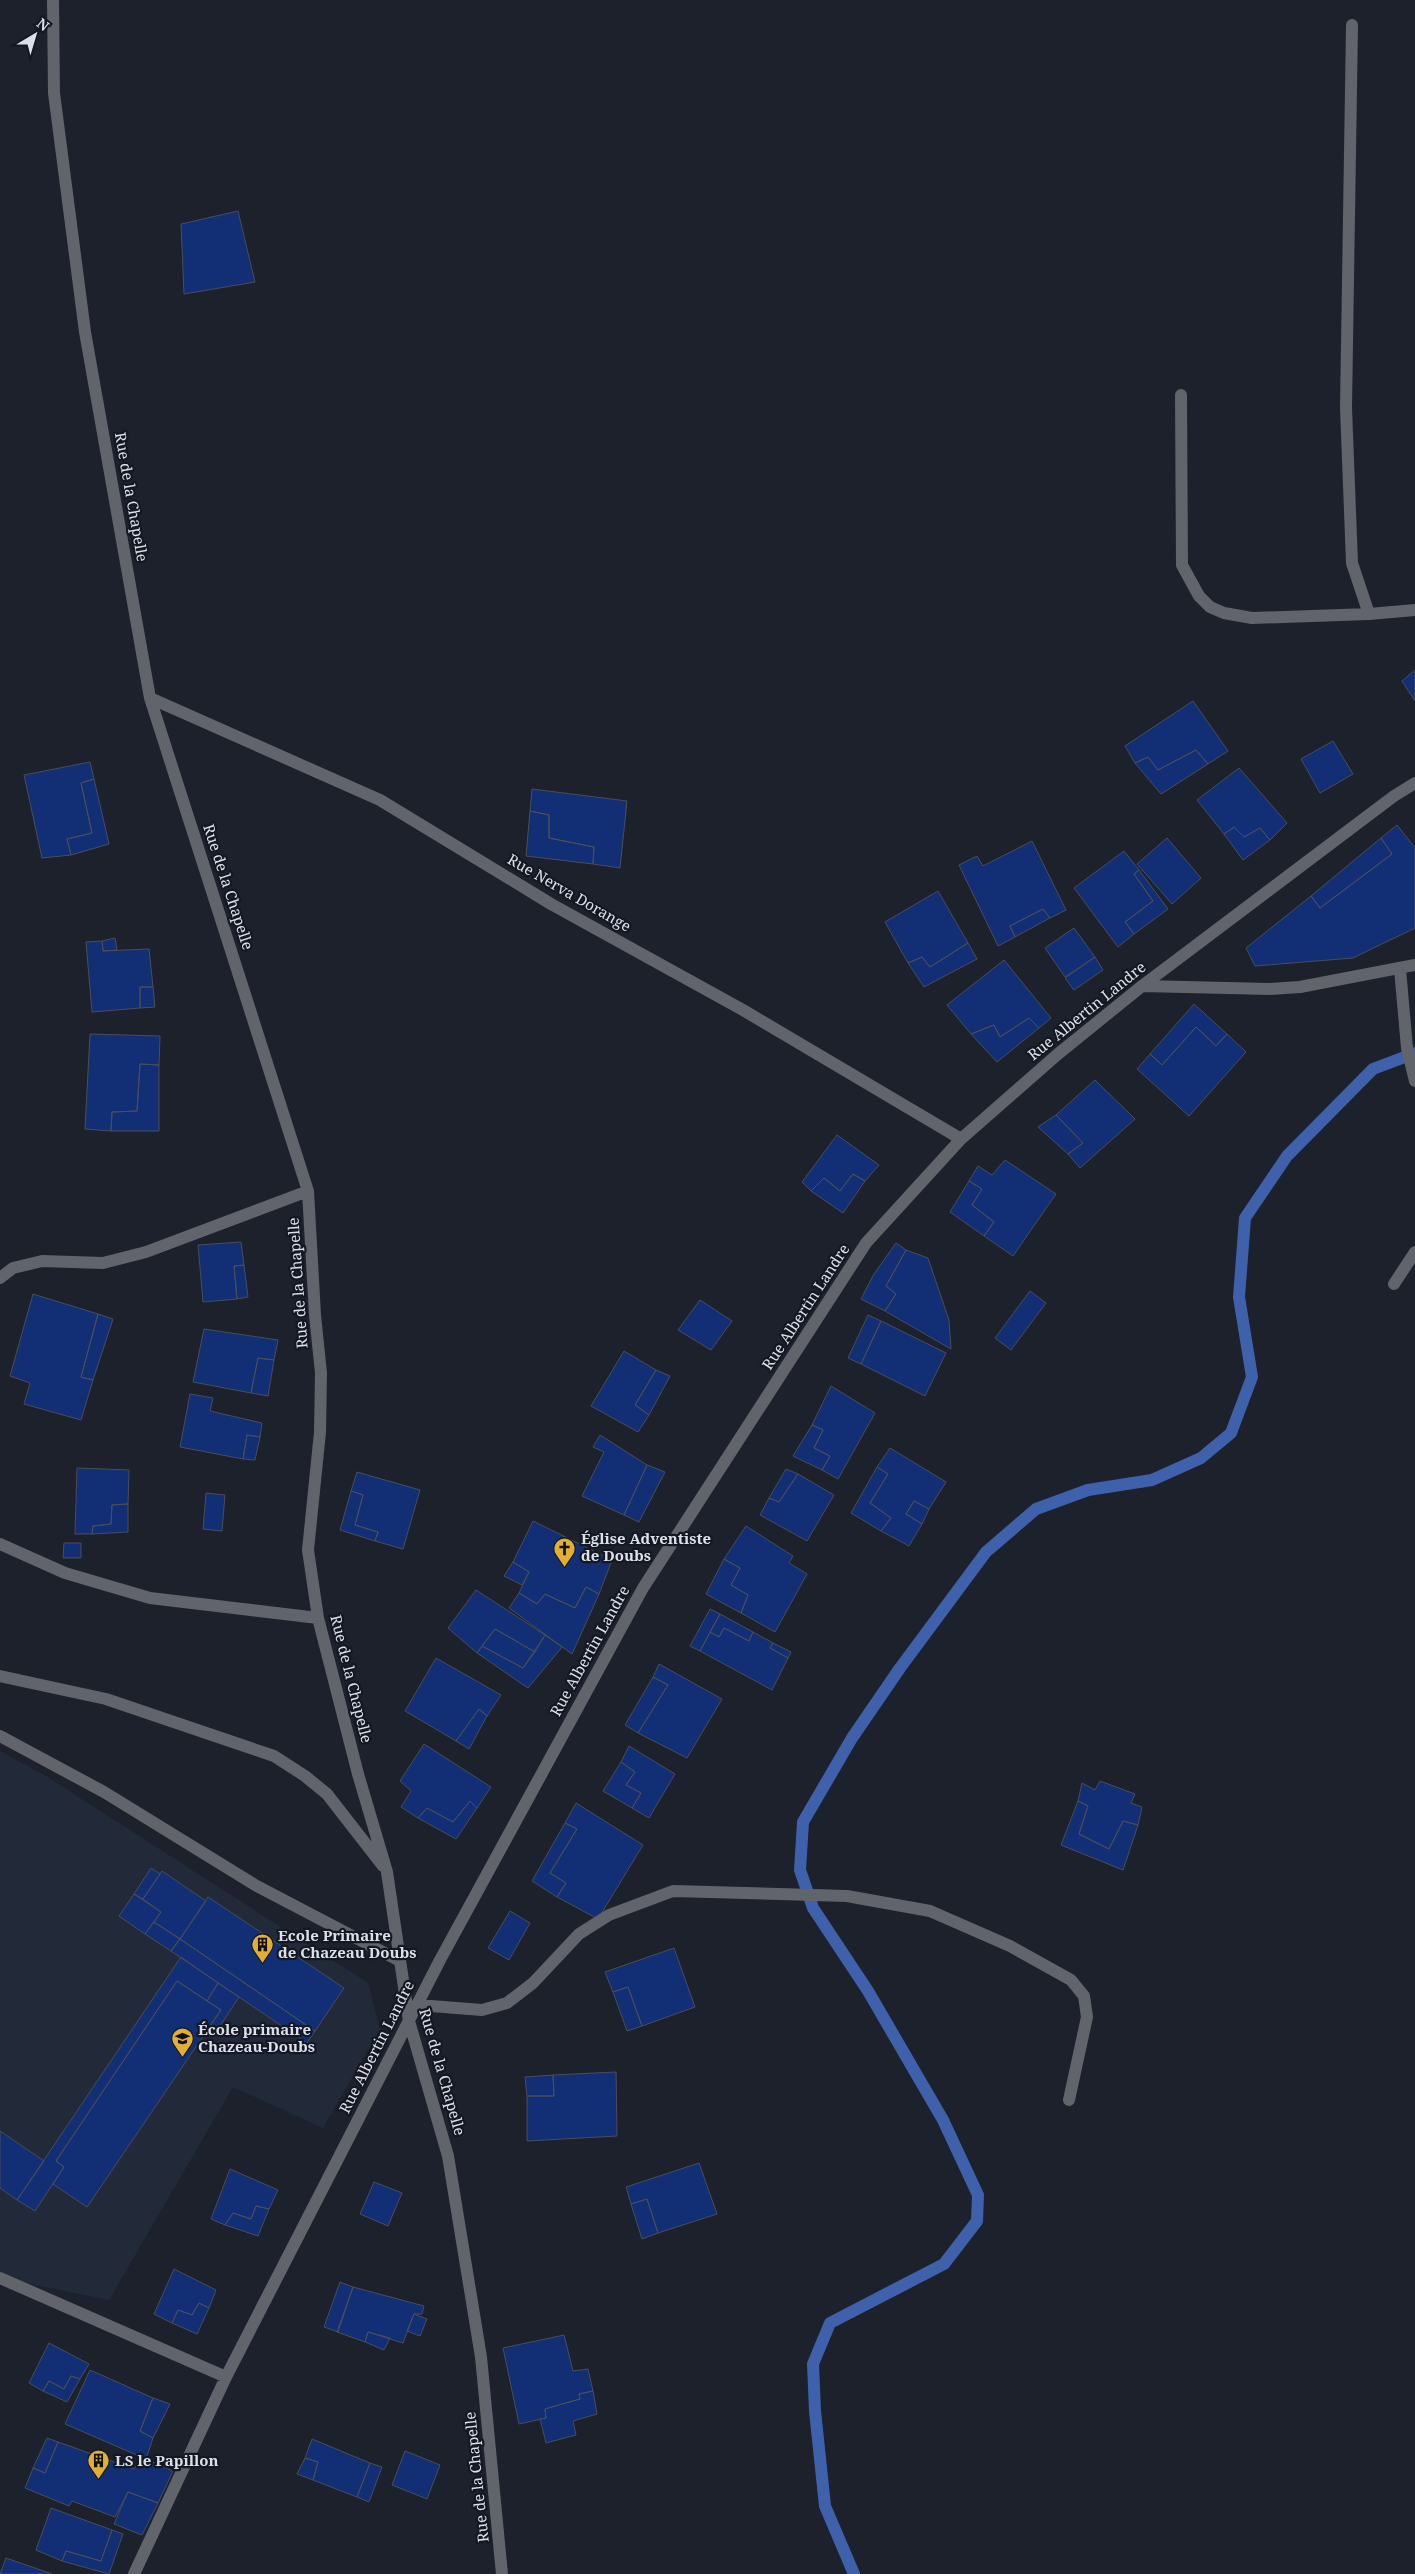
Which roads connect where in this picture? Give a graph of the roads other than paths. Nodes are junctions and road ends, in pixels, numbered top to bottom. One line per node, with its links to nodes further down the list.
1 (53, 0): 6 (street, Rue de la Chapelle)
2 (1352, 24): 5 (street)
3 (1180, 395): 5 (street)
4 (1415, 610): 5 (street)
5 (1369, 614)
6 (150, 698): 12 (street, Rue Nerva Dorange); 13 (street, Rue de la Chapelle)
7 (1415, 783): 10 (street, Rue Albertin Landre)
8 (1415, 965): 9 (street)
9 (1400, 969): 10 (street); 11 (street)
10 (1142, 986): 12 (street, Rue Albertin Landre)
11 (1414, 1078)
12 (961, 1139): 23 (street, Rue Albertin Landre)
13 (308, 1191): 15 (street); 18 (street, Rue de la Chapelle)
14 (1415, 1252): 16 (street)
15 (0, 1278)
16 (1394, 1284)
17 (0, 1544): 18 (street)
18 (318, 1618): 21 (street, Rue de la Chapelle)
19 (0, 1676): 21 (street)
20 (0, 1736): 22 (street)
21 (388, 1872): 22 (street, Rue de la Chapelle)
22 (400, 1961): 24 (street, Rue de la Chapelle)
23 (418, 2005): 24 (street, Rue Albertin Landre); 25 (street)
24 (409, 2021): 27 (street, Rue Albertin Landre); 29 (street, Rue de la Chapelle)
25 (1069, 2100)
26 (0, 2278): 27 (street)
27 (226, 2377): 28 (street, Rue Albertin Landre)
28 (134, 2574)
29 (502, 2574)

